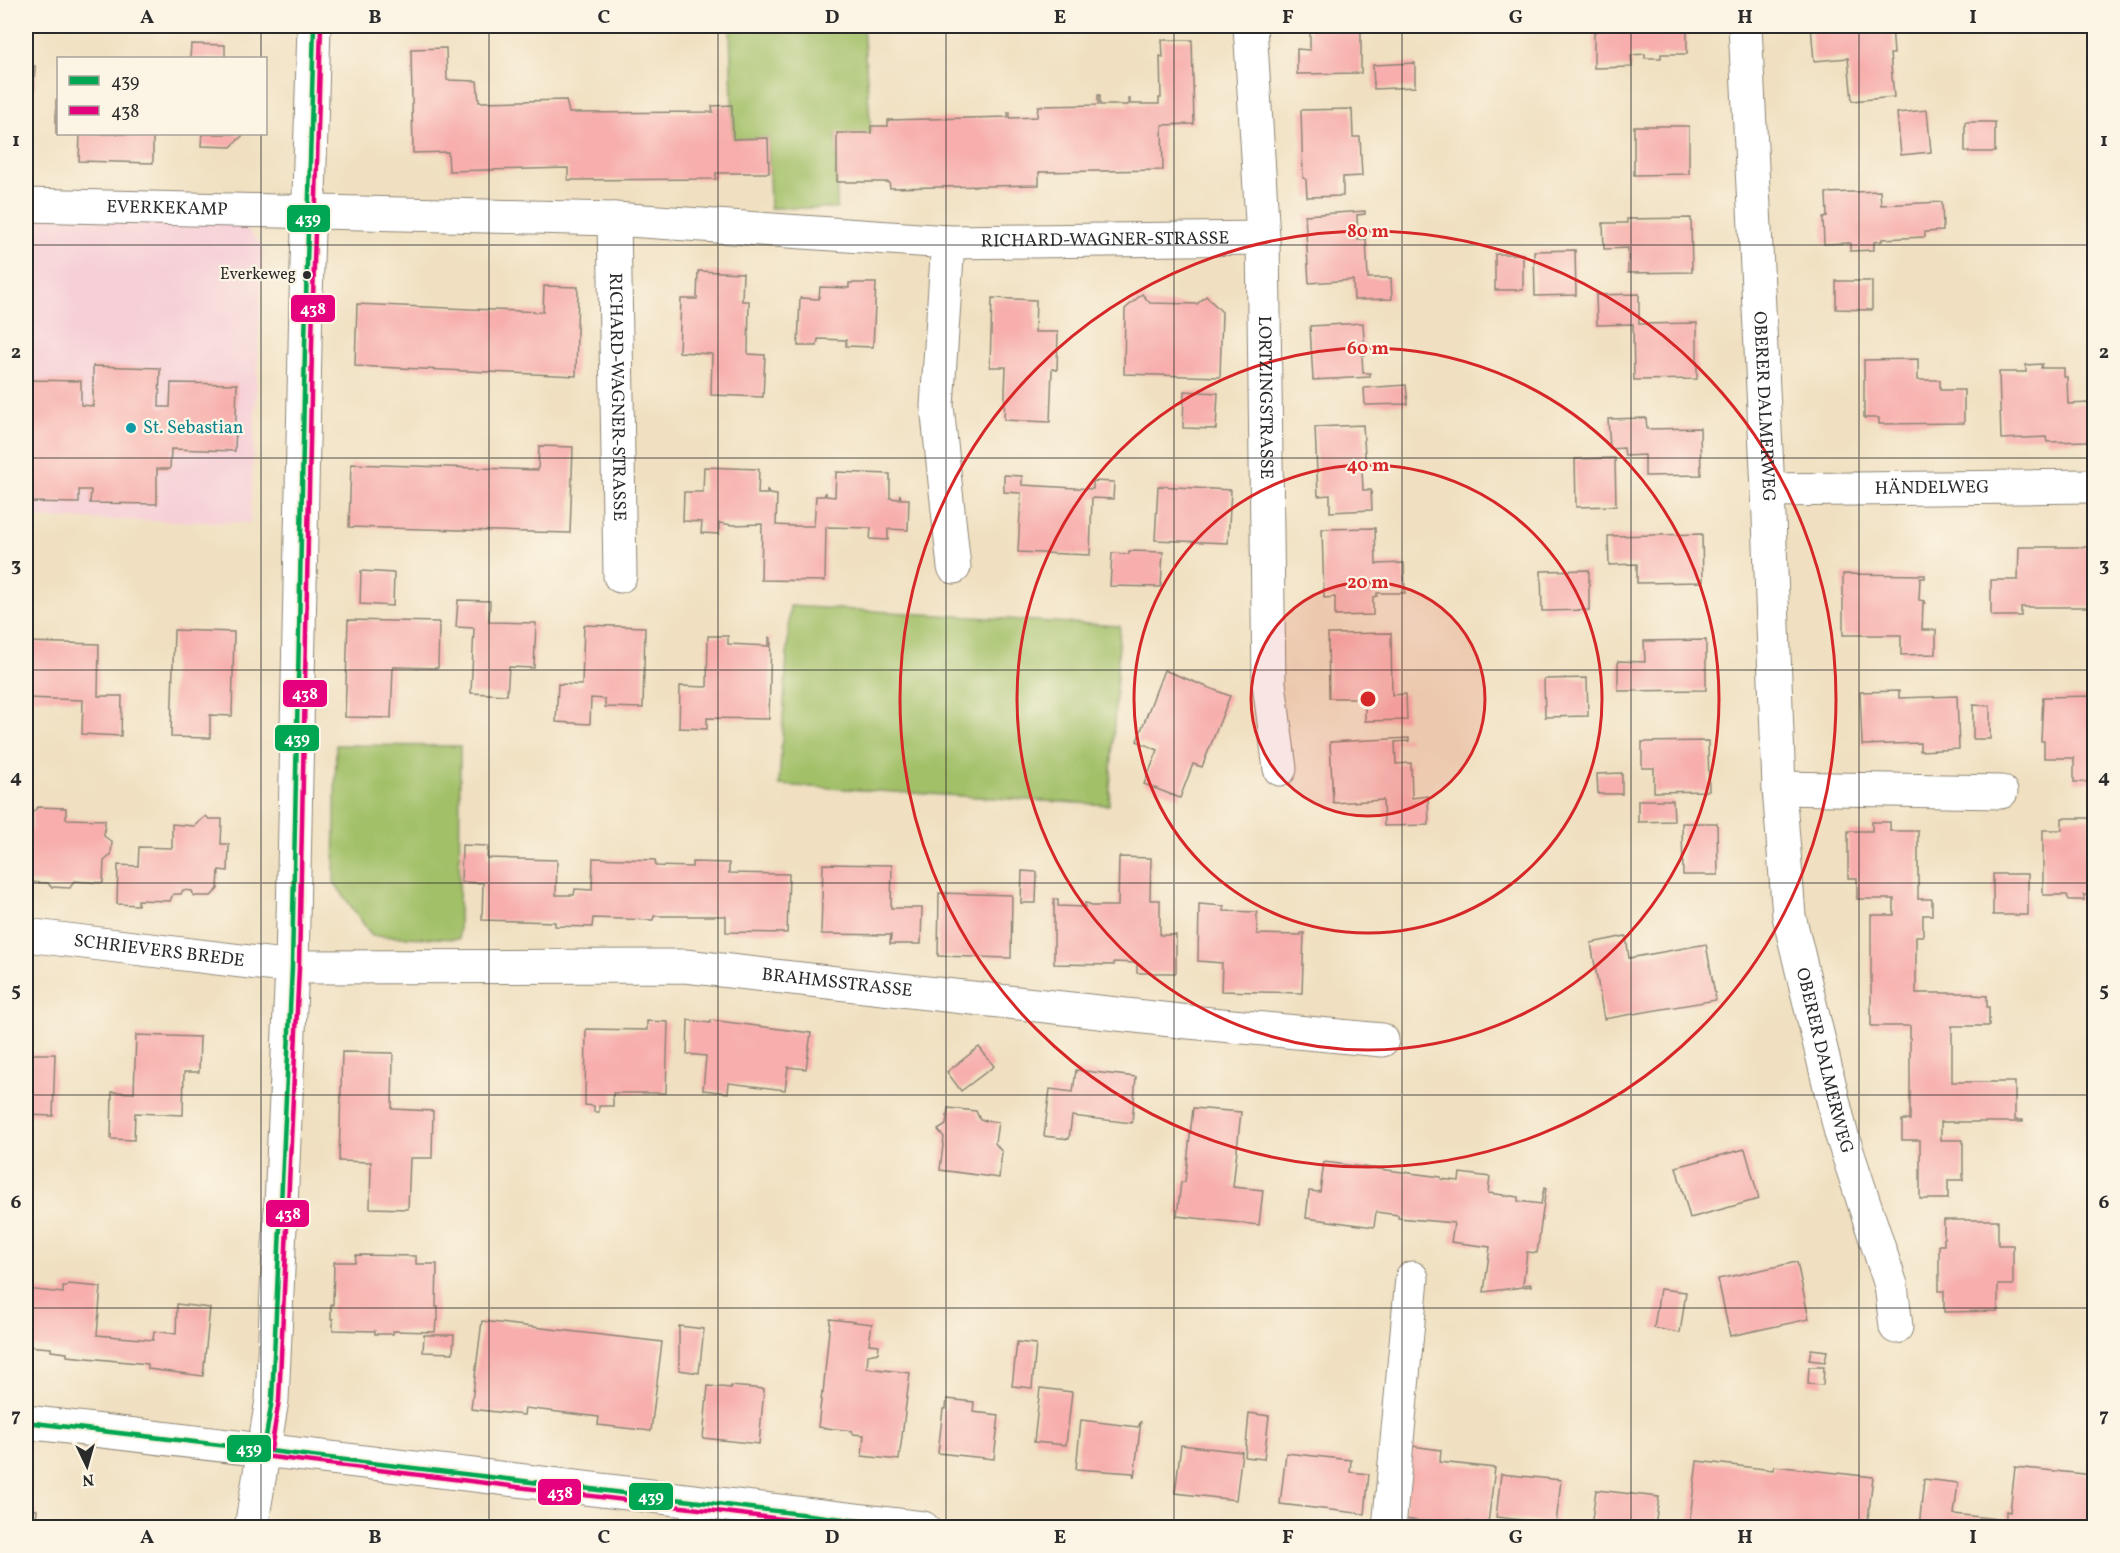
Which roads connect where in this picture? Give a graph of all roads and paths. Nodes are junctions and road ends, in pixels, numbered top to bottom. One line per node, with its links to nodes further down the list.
1 (314, 26): 5 (street)
2 (1250, 26): 7 (street, LORTZINGSTRASSE)
3 (1745, 26): 10 (street, OBERER DALMERWEG)
4 (26, 205): 5 (street, EVERKEKAMP)
5 (308, 212): 6 (street, RICHARD-WAGNER-STRASSE); 17 (street)
6 (614, 219): 8 (street, RICHARD-WAGNER-STRASSE); 12 (street, RICHARD-WAGNER-STRASSE)
7 (1263, 238): 8 (street, RICHARD-WAGNER-STRASSE); 13 (street, LORTZINGSTRASSE)
8 (948, 242): 11 (street)
9 (2094, 486): 10 (street, HÄNDELWEG)
10 (1768, 490): 14 (street, OBERER DALMERWEG)
11 (954, 567)
12 (620, 576)
13 (1280, 769)
14 (1779, 788): 15 (street); 20 (street, OBERER DALMERWEG)
15 (2001, 792)
16 (26, 935): 17 (street, SCHRIEVERS BREDE)
17 (292, 967): 18 (street, BRAHMSSTRASSE); 22 (street)
18 (1382, 1040)
19 (1412, 1278): 25 (street)
20 (1896, 1327)
21 (26, 1422): 22 (street)
22 (264, 1449): 23 (street); 24 (street)
23 (251, 1527)
24 (923, 1527)
25 (1389, 1527)

